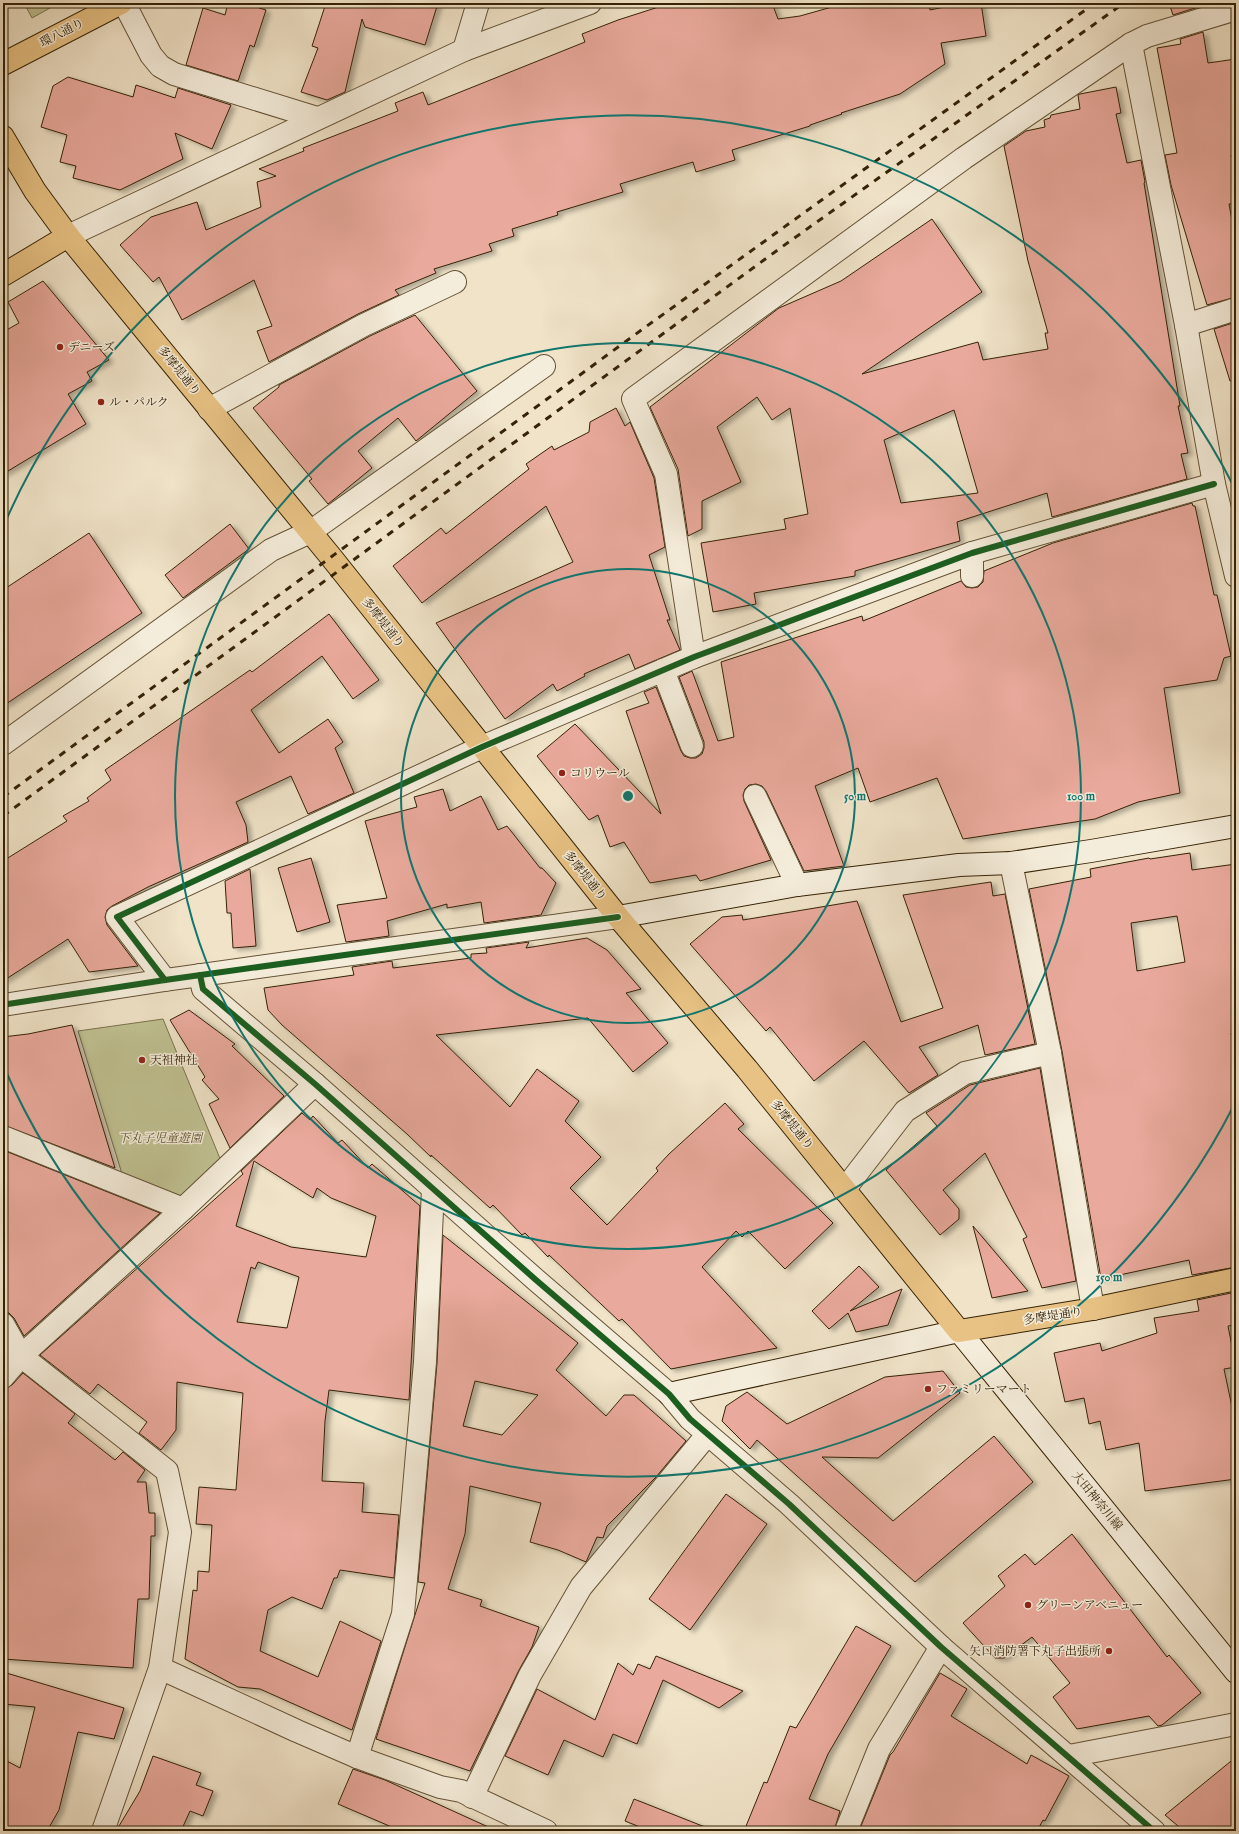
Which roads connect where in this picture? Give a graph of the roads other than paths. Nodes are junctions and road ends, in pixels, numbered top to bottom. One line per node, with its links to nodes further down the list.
1 (121, 3): 8 (main road, 環八通り)
2 (124, 3): 9 (street)
3 (478, 3): 7 (street)
4 (590, 3): 7 (street)
5 (1236, 9): 6 (street)
6 (1131, 44): 15 (street); 23 (street)
7 (464, 50): 9 (street)
8 (3, 64)
9 (317, 118): 11 (street)
10 (3, 137): 11 (main road, 多摩堤通り)
11 (68, 236): 12 (main road); 17 (main road, 多摩堤通り)
12 (3, 275)
13 (455, 282): 17 (street)
14 (1236, 309): 15 (street)
15 (1186, 325): 18 (street)
16 (544, 366): 19 (street)
17 (209, 409): 19 (main road, 多摩堤通り)
18 (1214, 484): 20 (street); 22 (street)
19 (310, 532): 25 (street); 27 (main road, 多摩堤通り)
20 (972, 554): 21 (street); 23 (street)
21 (972, 576)
22 (1236, 576)
23 (694, 657): 24 (street)
24 (663, 670): 26 (street); 27 (street)
25 (3, 744)
26 (692, 746)
27 (482, 747): 32 (main road, 多摩堤通り); 34 (street)
28 (755, 796): 31 (street)
29 (1236, 826): 30 (street)
30 (1010, 863): 31 (street); 36 (street)
31 (797, 885): 32 (street)
32 (618, 917): 33 (street); 40 (main road, 多摩堤通り)
33 (200, 975): 34 (street); 37 (street)
34 (165, 980): 35 (street)
35 (3, 1005)
36 (1050, 1053): 40 (street); 43 (street)
37 (315, 1084): 39 (street); 41 (street)
38 (3, 1137): 41 (street)
39 (433, 1189): 48 (street); 55 (street)
40 (844, 1190): 45 (main road, 多摩堤通り)
41 (183, 1209): 46 (street)
42 (1236, 1279): 43 (main road, 多摩堤通り)
43 (1093, 1309): 45 (main road, 多摩堤通り)
44 (3, 1324): 46 (street)
45 (959, 1331): 48 (street); 52 (street, 大田神奈川線)
46 (21, 1356): 47 (street); 51 (street)
47 (3, 1377)
48 (669, 1394): 49 (street)
49 (707, 1435): 50 (street); 56 (street)
50 (941, 1647): 54 (street); 59 (street)
51 (160, 1668): 55 (street); 57 (street)
52 (1236, 1672)
53 (1236, 1724): 54 (street)
54 (1069, 1756): 60 (street)
55 (357, 1757): 56 (street)
56 (472, 1797): 58 (street)
57 (103, 1831)
58 (546, 1831)
59 (846, 1831)
60 (1154, 1831)

